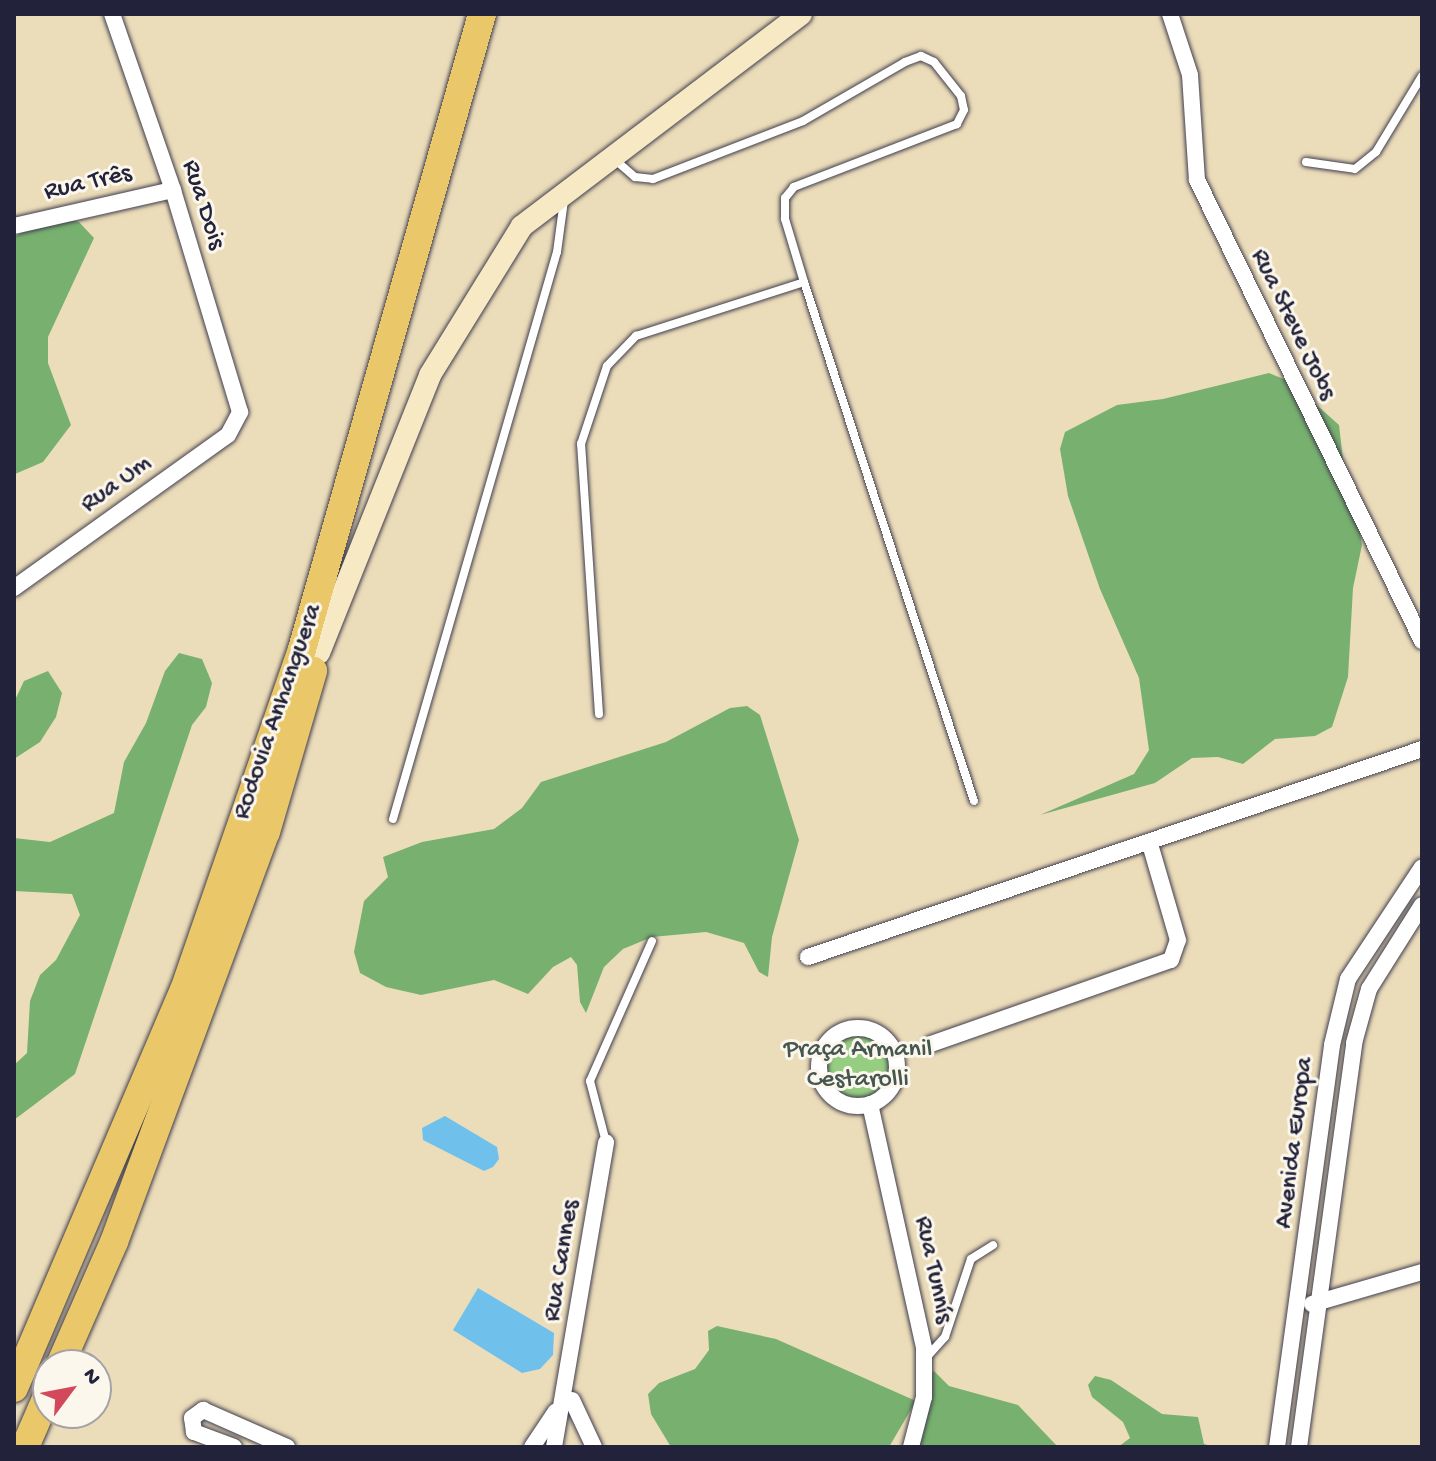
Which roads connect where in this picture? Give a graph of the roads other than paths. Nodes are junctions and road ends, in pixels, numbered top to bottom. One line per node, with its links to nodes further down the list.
1 (112, 14): 9 (street, Rua Dois)
2 (482, 14): 35 (highway, Rodovia Anhanguera)
3 (501, 14): 16 (highway, Rodovia Anhanguera)
4 (801, 14): 7 (main road)
5 (1170, 14): 15 (street, Rua Steve Jobs)
6 (1422, 76): 8 (lane)
7 (611, 157): 10 (main road); 12 (lane)
8 (1306, 162)
9 (173, 190): 11 (street, Rua Três); 13 (street, Rua Dois)
10 (565, 192): 16 (main road); 20 (lane)
11 (14, 226)
12 (804, 282): 17 (lane); 19 (lane)
13 (240, 412): 14 (street, Rua Um)
14 (14, 588)
15 (1422, 641)
16 (319, 653): 33 (highway, Rodovia Anhanguera)
17 (599, 714)
18 (1422, 749): 21 (street)
19 (974, 801)
20 (393, 819)
21 (1150, 844): 25 (street); 26 (street)
22 (1422, 867): 32 (street, Avenida Europa)
23 (1422, 905): 31 (street, Avenida Europa)
24 (652, 941): 28 (lane)
25 (808, 957)
26 (931, 1044)
27 (870, 1104): 27 (street); 34 (street, Rua Tunnís)
28 (606, 1142): 36 (street, Rua Cannes)
29 (993, 1245): 34 (lane)
30 (1422, 1272): 31 (street)
31 (1319, 1302): 32 (street); 45 (street, Avenida Europa)
32 (1299, 1308): 44 (street, Avenida Europa)
33 (67, 1349)
34 (924, 1361): 43 (street, Rua Tunnís)
35 (14, 1388)
36 (568, 1396): 39 (street); 40 (street, Rua Cannes); 41 (street, Rua Cannes); 42 (street)
37 (234, 1447): 38 (street)
38 (287, 1447)
39 (532, 1447)
40 (554, 1447)
41 (565, 1447)
42 (594, 1447)
43 (911, 1447)
44 (1277, 1447)
45 (1299, 1447)

